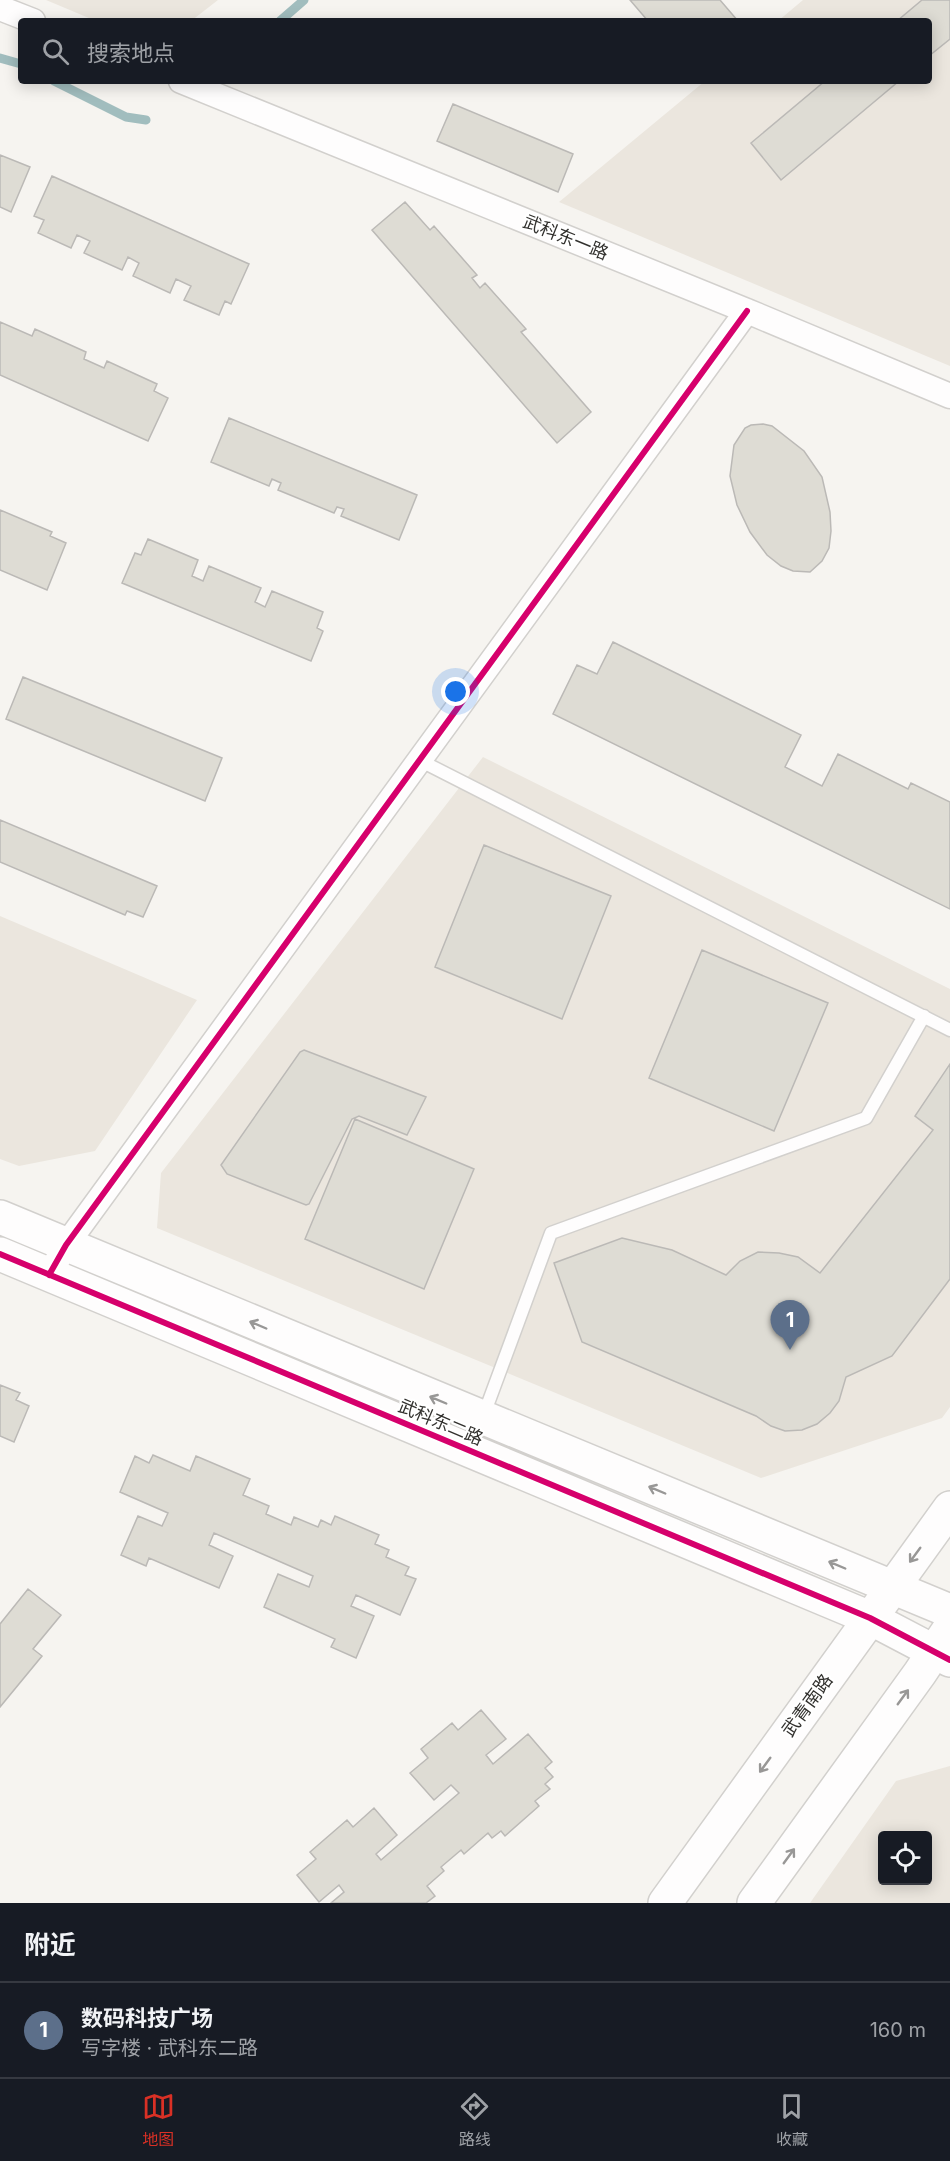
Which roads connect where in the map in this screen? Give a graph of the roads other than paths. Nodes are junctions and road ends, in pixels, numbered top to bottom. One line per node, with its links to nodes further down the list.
1 (0, 8): 2 (street)
2 (25, 18)
3 (188, 84): 4 (street, 武科东一路)
4 (747, 311): 5 (street, 武科东一路); 6 (street)
5 (950, 396)
6 (419, 760): 7 (lane); 10 (street)
7 (924, 1016): 8 (lane); 13 (lane)
8 (950, 1030)
9 (0, 1217): 10 (street, 武科东二路)
10 (66, 1245): 12 (street); 13 (street, 武科东二路, one-way to 10)
11 (0, 1254): 12 (street, 武科东二路)
12 (49, 1275): 17 (street, 武科东二路)
13 (482, 1418): 15 (street, 武科东二路, one-way to 13)
14 (950, 1508): 15 (street, 武青南路, one-way to 15)
15 (891, 1587): 16 (street, 武科东二路); 17 (street, 武青南路)
16 (950, 1611)
17 (870, 1618): 18 (street, 武科东二路); 19 (street, 武青南路, one-way to 19)
18 (944, 1647): 20 (street, one-way to 18)
19 (665, 1903)
20 (754, 1903)

